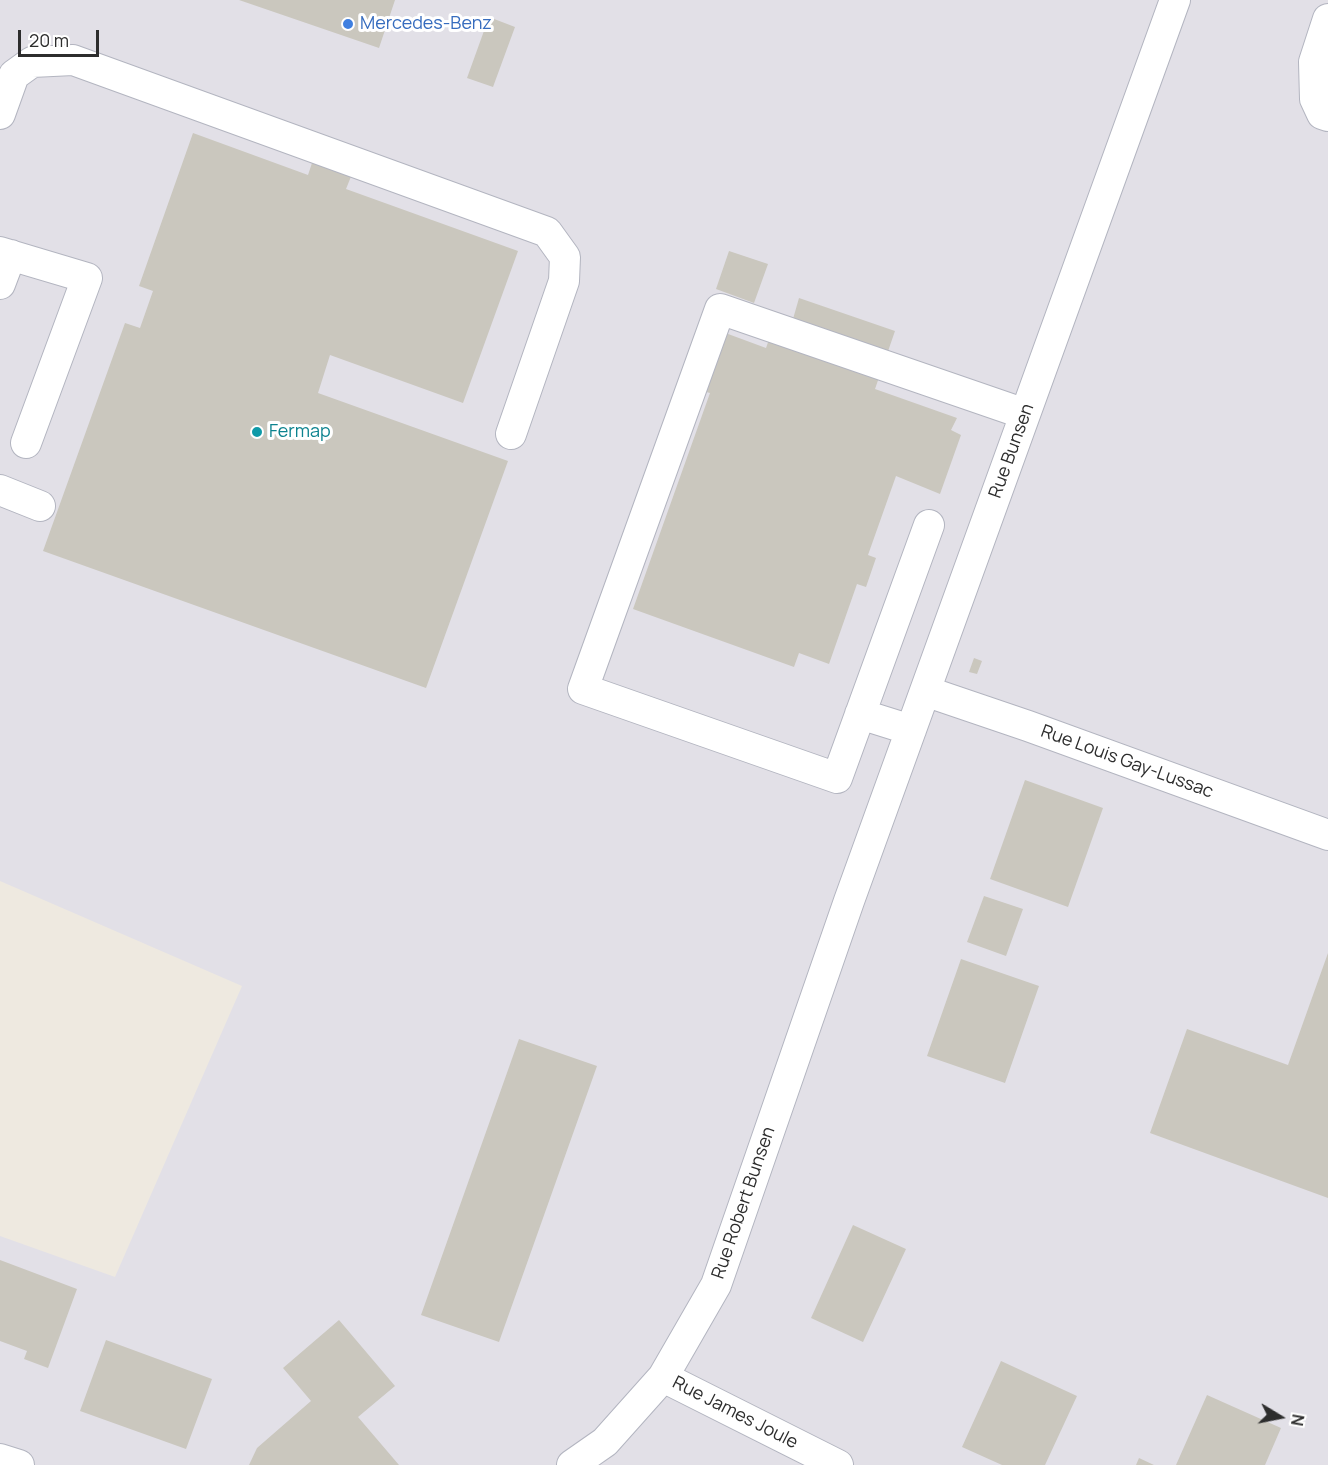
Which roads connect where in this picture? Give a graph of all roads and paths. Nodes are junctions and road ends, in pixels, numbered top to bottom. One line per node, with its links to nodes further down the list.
1 (1175, 0): 7 (street, Rue Bunsen)
2 (1328, 19): 4 (street)
3 (0, 114): 8 (street)
4 (1328, 116)
5 (5, 254): 6 (street); 9 (street)
6 (0, 284)
7 (1025, 414): 13 (street, Rue Bunsen); 14 (street)
8 (511, 434)
9 (26, 443)
10 (0, 490): 11 (street)
11 (39, 506)
12 (929, 525): 14 (street)
13 (925, 691): 15 (street, Rue Bunsen); 16 (street, Rue Louis Gay-Lussac)
14 (860, 714): 15 (street)
15 (911, 730): 17 (street, Rue Bunsen)
16 (1328, 835)
17 (849, 901): 18 (street, Rue Robert Bunsen)
18 (663, 1377): 21 (street, Rue Robert Bunsen); 22 (street, Rue James Joule)
19 (0, 1459): 20 (street)
20 (20, 1465)
21 (572, 1465)
22 (838, 1465)

